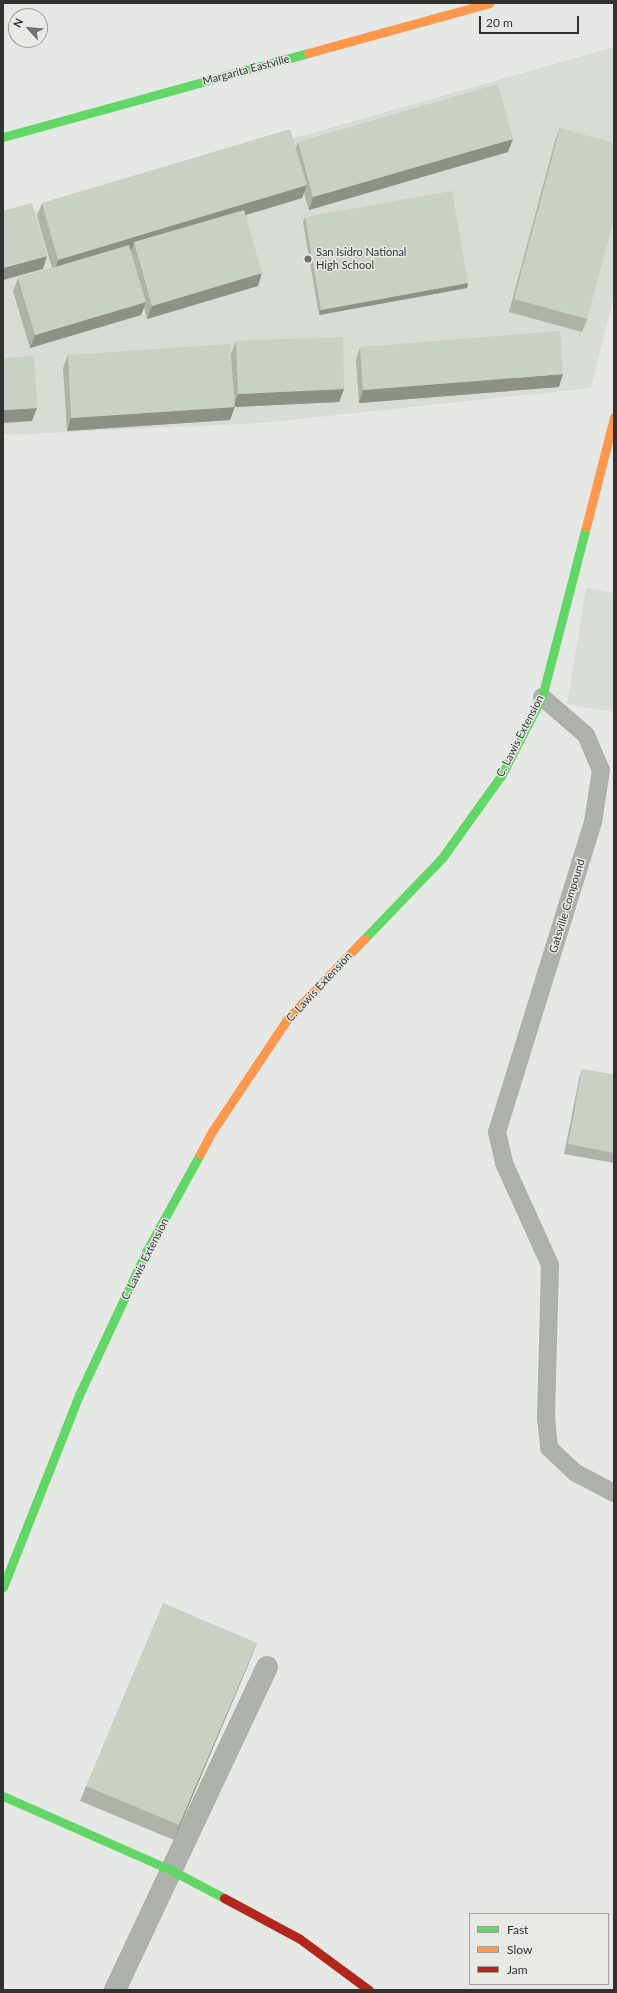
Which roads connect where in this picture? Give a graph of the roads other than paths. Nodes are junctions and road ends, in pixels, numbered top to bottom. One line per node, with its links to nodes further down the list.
1 (488, 3): 2 (street, Margarita Eastville)
2 (3, 137)
3 (614, 417): 4 (street, C. Lawis Extension)
4 (609, 454): 5 (street, C. Lawis Extension)
5 (542, 696): 6 (lane, Gatsville Compound); 7 (street, C. Lawis Extension)
6 (614, 1493)
7 (3, 1587)
8 (267, 1667): 10 (street)
9 (3, 1796): 10 (street)
10 (171, 1870): 11 (street); 12 (street)
11 (115, 1990)
12 (369, 1990)

